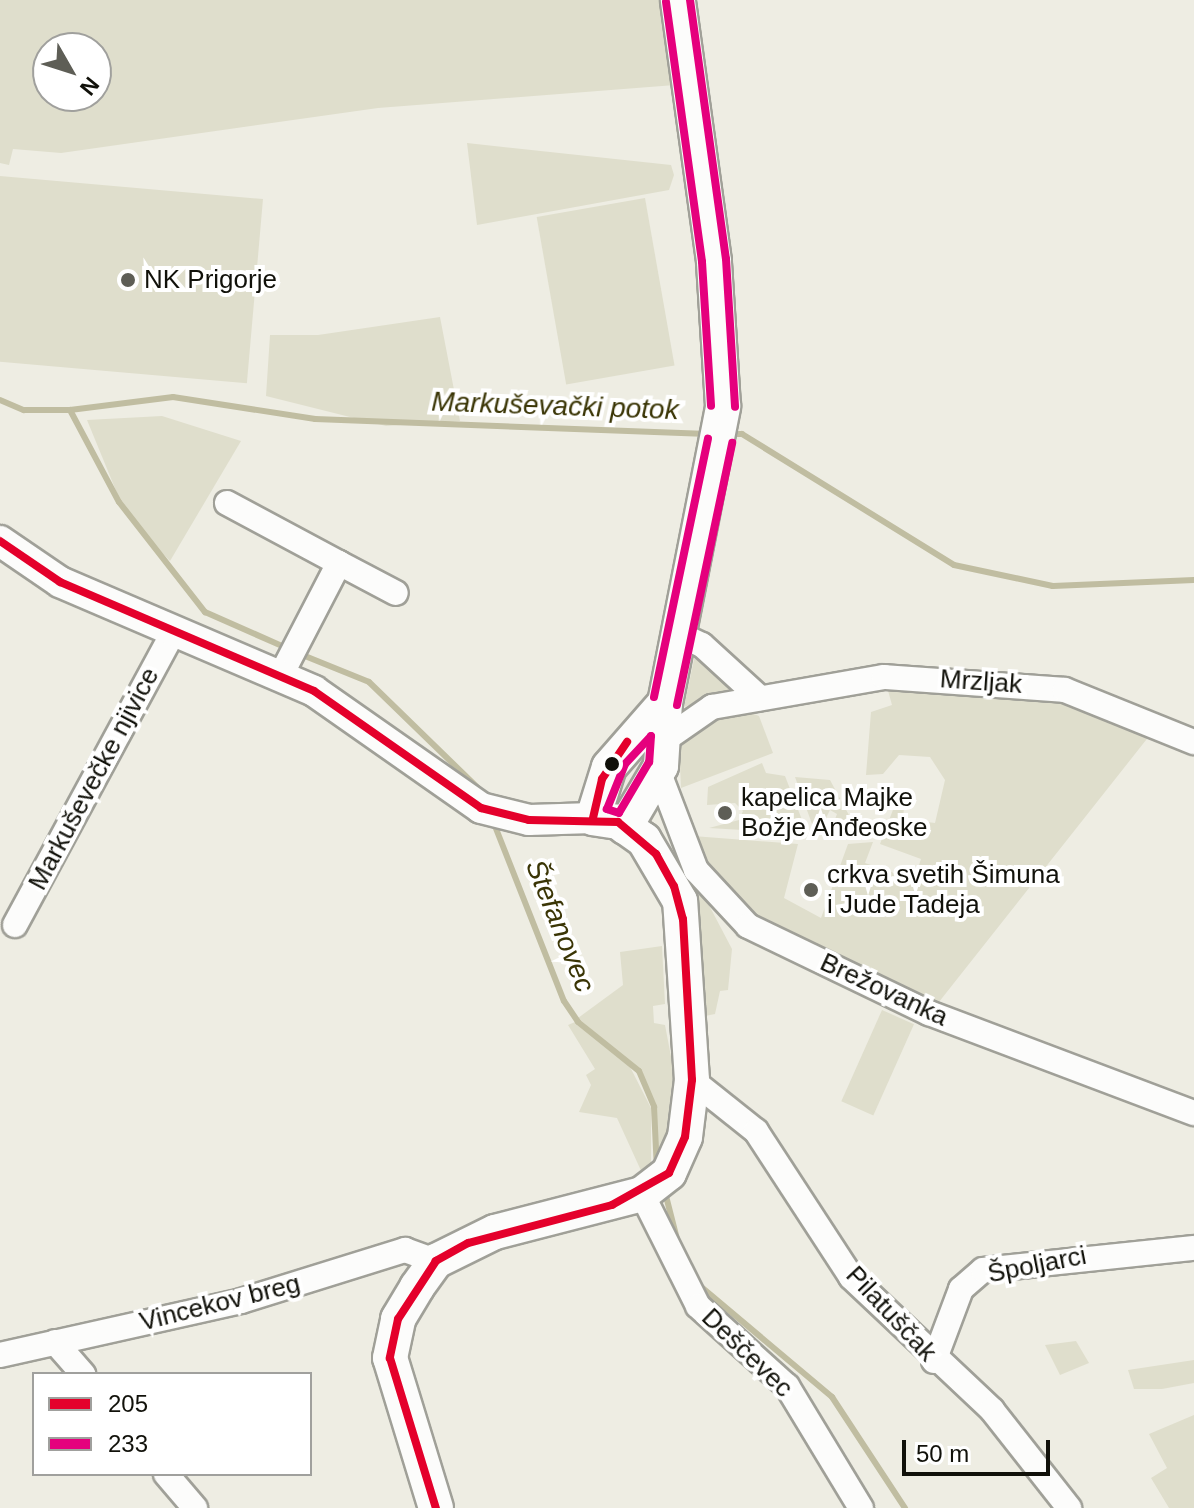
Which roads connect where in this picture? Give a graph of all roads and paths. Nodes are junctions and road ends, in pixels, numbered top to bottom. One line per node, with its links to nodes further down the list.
1 (678, 0): 7 (main road)
2 (227, 503): 4 (street)
3 (0, 541): 6 (street)
4 (339, 563): 5 (street); 8 (street)
5 (396, 593)
6 (173, 633): 8 (street); 15 (street, Markuševečke njivice)
7 (678, 634): 9 (street); 10 (main road)
8 (289, 659): 14 (street)
9 (760, 698): 12 (street, Mrzljak); 13 (street, Mrzljak)
10 (665, 703): 11 (main road); 13 (main road)
11 (627, 742): 13 (main road); 14 (main road)
12 (1194, 742)
13 (661, 758): 14 (main road); 17 (street, Brežovanka)
14 (609, 822): 16 (main road)
15 (15, 925)
16 (692, 1080): 18 (main road); 23 (street, Pilatuščak)
17 (1194, 1113)
18 (655, 1185): 20 (main road); 28 (street, Deščevec)
19 (1194, 1248): 23 (street, Špoljarci)
20 (436, 1261): 21 (street, Vincekov breg); 27 (main road)
21 (55, 1342): 22 (street, Vincekov breg); 24 (street)
22 (0, 1355)
23 (934, 1361): 29 (street, Pilatuščak)
24 (81, 1372)
25 (168, 1476): 26 (street)
26 (195, 1508)
27 (436, 1508)
28 (861, 1508)
29 (1069, 1508)

